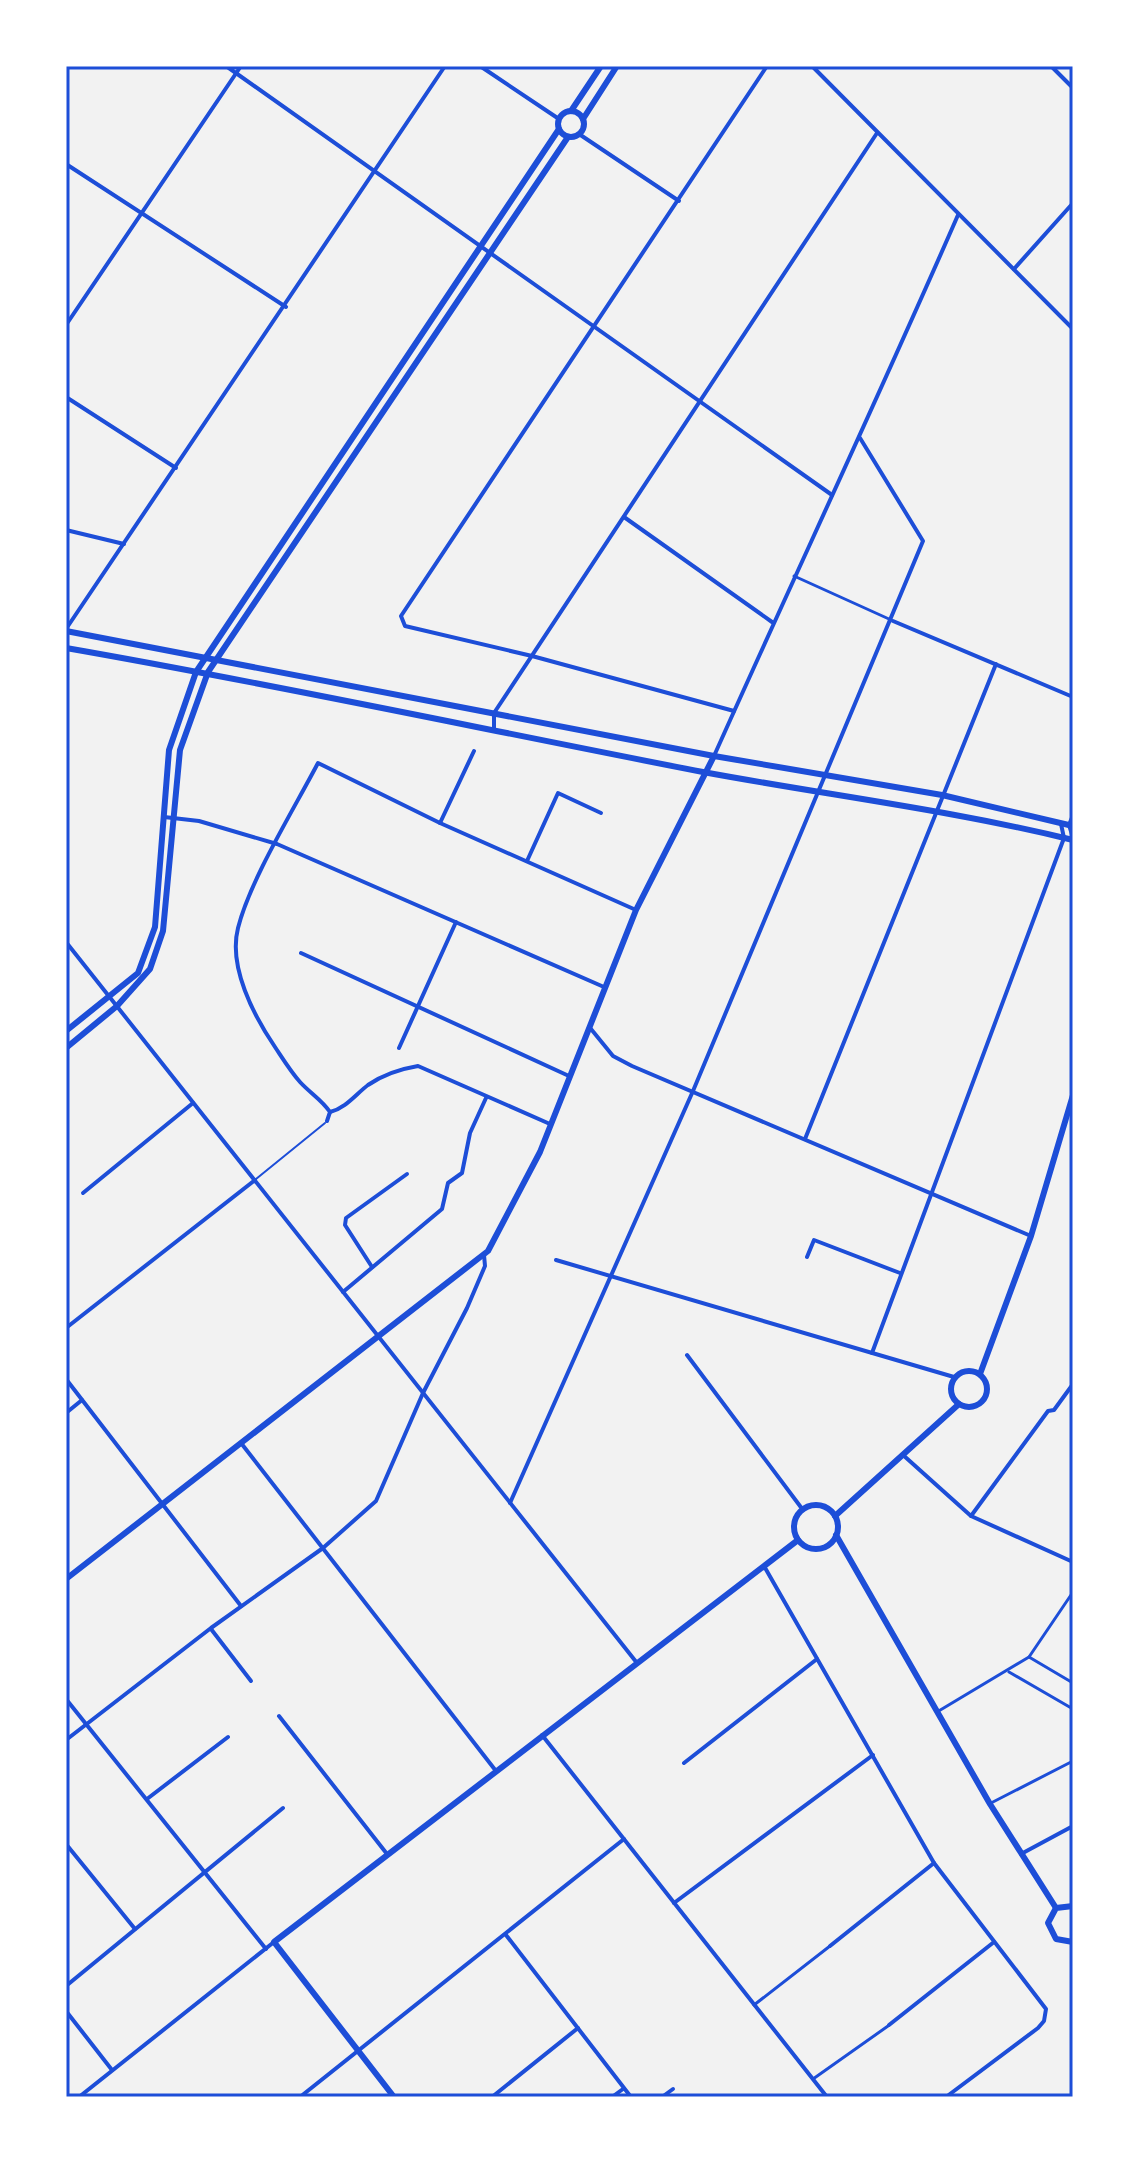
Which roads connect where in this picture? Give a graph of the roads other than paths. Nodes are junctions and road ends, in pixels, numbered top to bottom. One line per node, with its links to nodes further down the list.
1 (226, 66): 10 (street)
2 (241, 66): 10 (street)
3 (445, 66): 20 (street)
4 (480, 66): 13 (street)
5 (601, 66): 12 (street)
6 (617, 66): 14 (street)
7 (767, 66): 21 (street)
8 (812, 66): 16 (street)
9 (1051, 66): 11 (street)
10 (236, 73): 20 (street); 23 (street)
11 (1073, 88)
12 (571, 111): 13 (street); 14 (street)
13 (559, 119): 15 (street)
14 (583, 119): 17 (street)
15 (559, 129): 18 (street); 25 (street)
16 (877, 133): 24 (street); 33 (street)
17 (579, 134): 18 (street); 21 (street)
18 (568, 137): 26 (street)
19 (66, 164): 23 (street)
20 (373, 170): 25 (street); 28 (street)
21 (679, 201): 30 (street)
22 (1073, 203): 27 (street)
23 (142, 213): 28 (street); 29 (street)
24 (958, 215): 27 (street); 34 (street)
25 (481, 246): 26 (street); 46 (street)
26 (490, 253): 30 (street); 47 (street)
27 (1014, 269): 31 (street)
28 (286, 307): 35 (street)
29 (66, 325)
30 (593, 325): 33 (street); 45 (street)
31 (1072, 327)
32 (66, 397): 35 (street)
33 (700, 401): 36 (street); 37 (street)
34 (860, 438): 36 (street); 41 (street)
35 (176, 468): 39 (street)
36 (832, 495): 40 (street)
37 (624, 517): 42 (street); 45 (street)
38 (66, 530): 39 (street)
39 (124, 544): 43 (street)
40 (794, 576): 41 (street); 42 (street)
41 (893, 621): 48 (street); 60 (street)
42 (773, 622): 54 (street)
43 (66, 630): 46 (street)
44 (66, 648): 49 (street)
45 (532, 656): 54 (street); 55 (street)
46 (206, 657): 47 (street); 50 (street)
47 (217, 658): 51 (street); 55 (street)
48 (996, 664): 53 (street); 62 (street)
49 (175, 667): 50 (street); 52 (street)
50 (196, 672): 51 (street); 52 (street)
51 (208, 672): 56 (street); 67 (street)
52 (190, 690): 66 (street)
53 (1073, 697)
54 (734, 711): 58 (street)
55 (494, 713): 56 (street); 58 (street)
56 (494, 730): 59 (street)
57 (474, 751): 68 (street)
58 (714, 756): 59 (street); 60 (street)
59 (706, 772): 61 (street); 74 (street)
60 (828, 776): 61 (street); 62 (street)
61 (821, 791): 63 (street); 87 (street)
62 (942, 795): 63 (street); 69 (street)
63 (936, 810): 70 (street); 94 (street)
64 (601, 813): 73 (street)
65 (1073, 815): 69 (street)
66 (162, 817): 67 (street); 79 (street)
67 (174, 818): 72 (street); 80 (street)
68 (440, 823): 72 (street); 73 (street)
69 (1068, 825): 70 (street); 71 (street)
70 (1064, 838): 71 (street); 97 (street)
71 (1073, 839)
72 (277, 844): 75 (street); 91 (street)
73 (527, 861): 74 (street)
74 (636, 910): 78 (street)
75 (456, 922): 78 (street); 81 (street)
76 (66, 942): 79 (street)
77 (301, 953): 81 (street)
78 (604, 987): 82 (street)
79 (110, 997): 80 (street); 83 (street)
80 (117, 1006): 84 (street); 90 (street)
81 (418, 1006): 85 (street); 86 (street)
82 (590, 1027): 86 (street); 87 (street)
83 (66, 1031)
84 (66, 1048)
85 (399, 1048)
86 (569, 1076): 93 (street)
87 (693, 1091): 94 (street); 105 (street)
88 (1073, 1095): 99 (street)
89 (486, 1098): 91 (street); 93 (street); 103 (street)
90 (193, 1103): 96 (street); 98 (street)
91 (330, 1112): 92 (street)
92 (327, 1121): 96 (lane)
93 (550, 1124): 100 (street)
94 (805, 1139): 97 (street)
95 (407, 1174): 103 (street)
96 (255, 1180): 106 (street); 107 (street)
97 (930, 1192): 99 (street); 104 (street)
98 (83, 1193)
99 (1031, 1236): 111 (street)
100 (486, 1253): 108 (street); 115 (street)
101 (807, 1257): 104 (street)
102 (556, 1260): 105 (street)
103 (372, 1267): 106 (street)
104 (900, 1273): 109 (street)
105 (613, 1276): 109 (street); 122 (street)
106 (343, 1292): 108 (street)
107 (66, 1328)
108 (378, 1336): 115 (street); 119 (street)
109 (872, 1353): 112 (street)
110 (687, 1355): 123 (street)
111 (980, 1374): 112 (street); 117 (street)
112 (954, 1377): 117 (street)
113 (66, 1379): 116 (street)
114 (1073, 1384): 125 (street)
115 (423, 1393): 122 (street); 128 (street)
116 (82, 1400): 118 (street); 121 (street)
117 (959, 1404): 120 (street)
118 (66, 1413)
119 (241, 1443): 121 (street); 128 (street)
120 (903, 1455): 124 (street); 125 (street)
121 (164, 1503): 131 (street); 133 (street)
122 (510, 1503): 137 (street)
123 (803, 1510): 124 (street); 127 (street)
124 (835, 1516): 126 (street)
125 (971, 1516): 129 (street)
126 (836, 1535): 127 (street); 143 (street)
127 (798, 1540): 130 (street)
128 (323, 1548): 133 (street); 152 (street)
129 (1073, 1562)
130 (764, 1566): 136 (street); 137 (street)
131 (66, 1579)
132 (1073, 1592): 135 (street)
133 (241, 1606): 134 (street)
134 (211, 1628): 139 (street); 145 (street)
135 (1029, 1657): 138 (street); 140 (street)
136 (817, 1659): 149 (street); 151 (street)
137 (637, 1663): 146 (street)
138 (1009, 1672): 142 (street); 143 (street)
139 (251, 1681)
140 (1073, 1683)
141 (66, 1699): 145 (street)
142 (1073, 1709)
143 (937, 1712): 154 (street)
144 (279, 1716): 159 (street)
145 (86, 1724): 148 (street); 153 (street)
146 (542, 1735): 152 (street); 157 (street)
147 (228, 1737): 153 (street)
148 (66, 1740)
149 (873, 1755): 161 (street); 163 (street)
150 (1073, 1761): 154 (street)
151 (684, 1763)
152 (496, 1771): 159 (street)
153 (146, 1799): 162 (street)
154 (990, 1804): 160 (street)
155 (283, 1808): 162 (street)
156 (1073, 1826): 160 (street)
157 (624, 1839): 163 (street); 167 (street)
158 (66, 1844): 166 (street)
159 (387, 1854): 168 (street)
160 (1021, 1854): 165 (street)
161 (934, 1863): 169 (street); 171 (street)
162 (204, 1872): 166 (street); 172 (street)
163 (674, 1903): 174 (street)
164 (1073, 1906): 165 (street)
165 (1056, 1908): 170 (street)
166 (135, 1929): 173 (street)
167 (506, 1935): 177 (street); 178 (street)
168 (274, 1942): 172 (street); 178 (street)
169 (994, 1942): 176 (street); 191 (street)
170 (1073, 1942)
171 (830, 1946): 174 (street)
172 (266, 1949): 179 (street)
173 (66, 1986)
174 (754, 2005): 180 (street)
175 (66, 2011): 179 (street)
176 (889, 2025): 180 (street)
177 (578, 2028): 181 (street); 186 (street)
178 (358, 2051): 184 (street); 185 (street)
179 (112, 2070): 183 (street)
180 (813, 2079): 190 (street)
181 (624, 2088): 187 (street); 188 (street)
182 (673, 2089): 189 (street)
183 (79, 2097)
184 (300, 2097)
185 (394, 2097)
186 (492, 2097)
187 (612, 2097)
188 (631, 2097)
189 (662, 2097)
190 (827, 2097)
191 (946, 2097)

